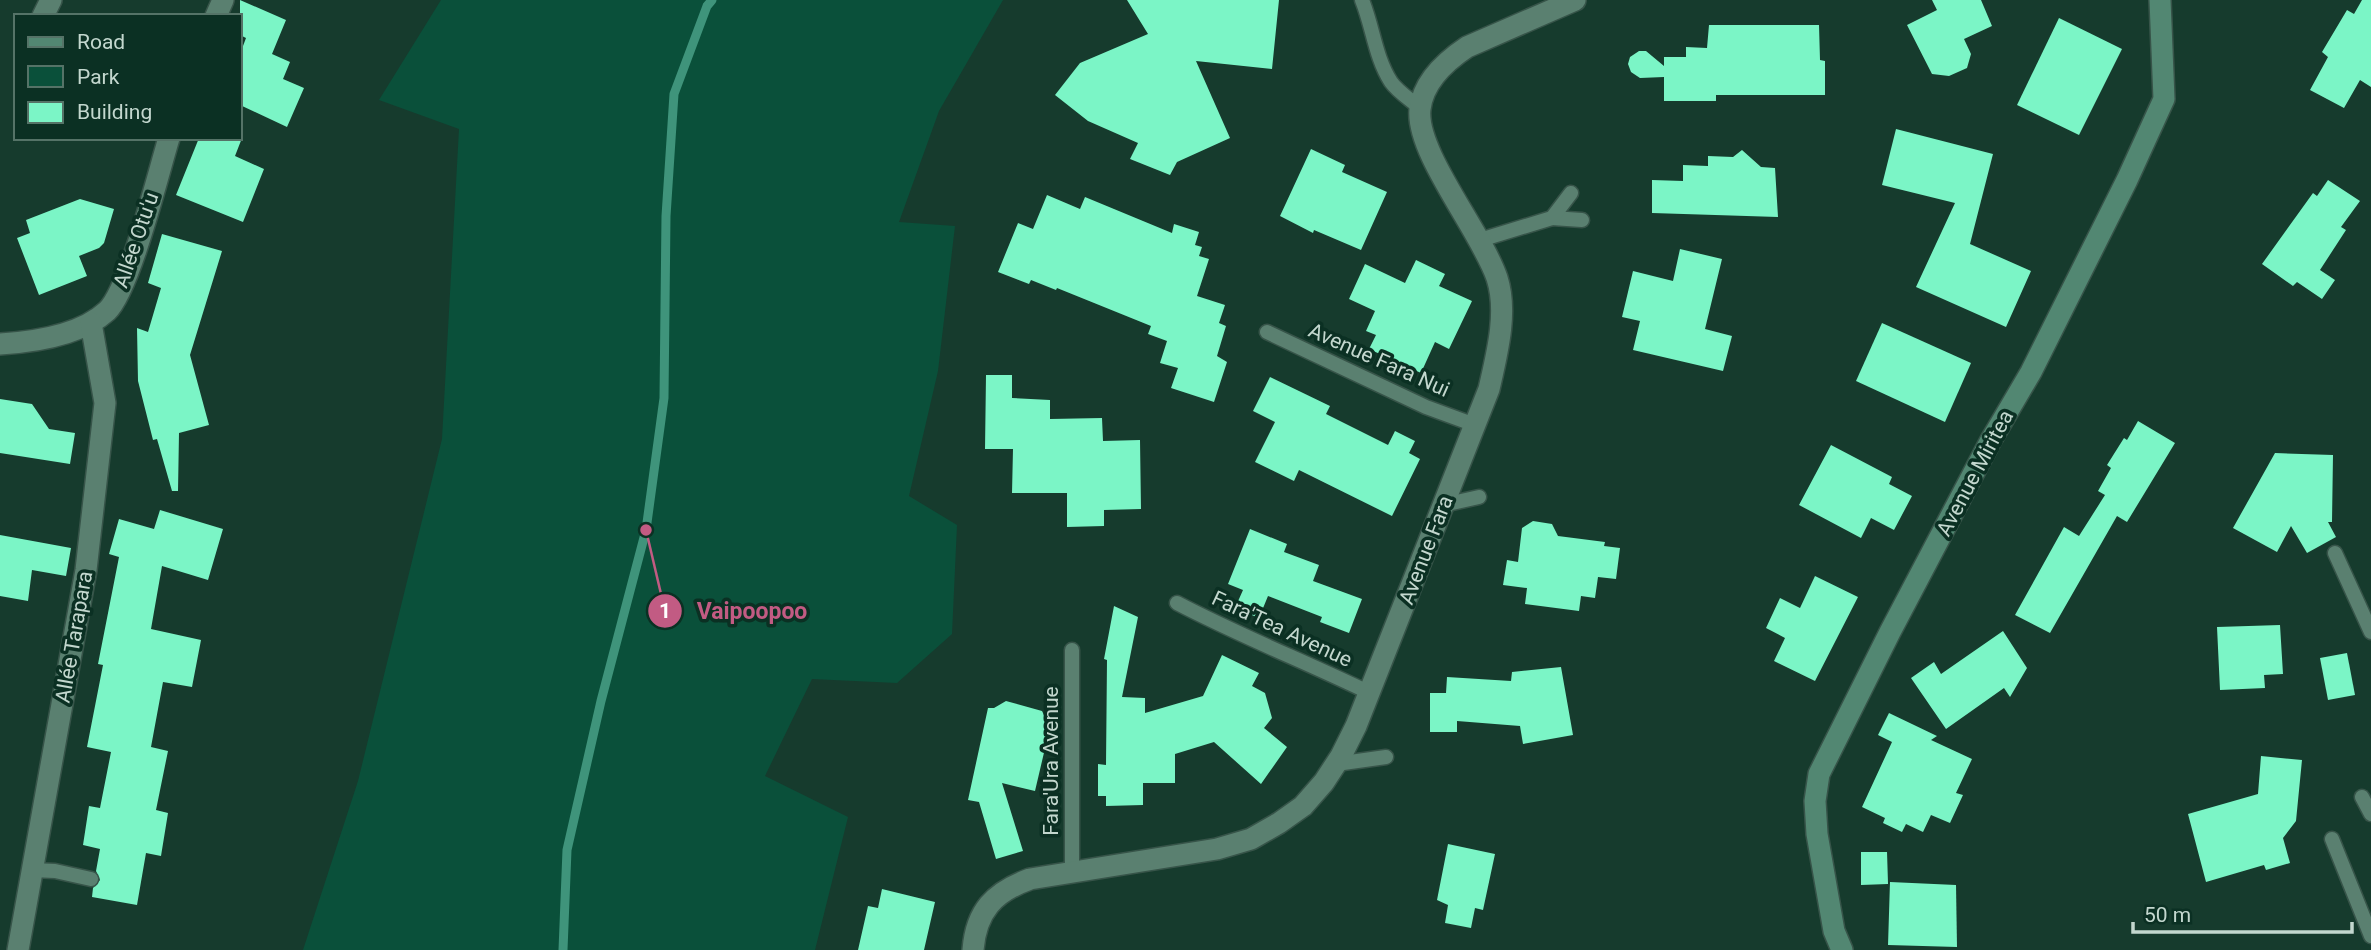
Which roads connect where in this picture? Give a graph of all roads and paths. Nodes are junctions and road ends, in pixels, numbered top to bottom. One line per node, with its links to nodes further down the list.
1 (1362, 0): 5 (lane)
2 (1373, 0): 5 (lane)
3 (1575, 0): 6 (street)
4 (2160, 0): 34 (main road, Avenue Miritea)
5 (1369, 19): 6 (lane)
6 (1420, 108): 11 (street, Avenue Fara)
7 (168, 140): 12 (street, Allée Otu'u)
8 (1571, 193): 9 (lane)
9 (1552, 218): 10 (lane); 11 (lane)
10 (1582, 220)
11 (1480, 240): 15 (street, Avenue Fara)
12 (91, 323): 14 (street, Allée Otu'u); 28 (street, Allée Tarapara)
13 (1267, 332): 15 (lane, Avenue Fara Nui)
14 (0, 344)
15 (1475, 425): 17 (street, Avenue Fara)
16 (1479, 497): 17 (lane)
17 (1443, 506): 22 (street, Avenue Fara)
18 (2335, 553): 20 (lane)
19 (1177, 603): 22 (lane, Fara'Tea Avenue)
20 (2371, 632)
21 (1072, 650): 29 (lane, Fara'Ura Avenue)
22 (1370, 693): 24 (street, Avenue Fara)
23 (1386, 757): 24 (lane)
24 (1336, 764): 29 (street, Avenue Fara)
25 (2362, 797): 26 (lane)
26 (2371, 814)
27 (2332, 839): 31 (lane)
28 (32, 870): 30 (lane); 32 (street, Allée Tarapara)
29 (1072, 873): 33 (street, Avenue Fara)
30 (91, 879)
31 (2371, 936)
32 (18, 950)
33 (973, 950)
34 (1842, 950)

